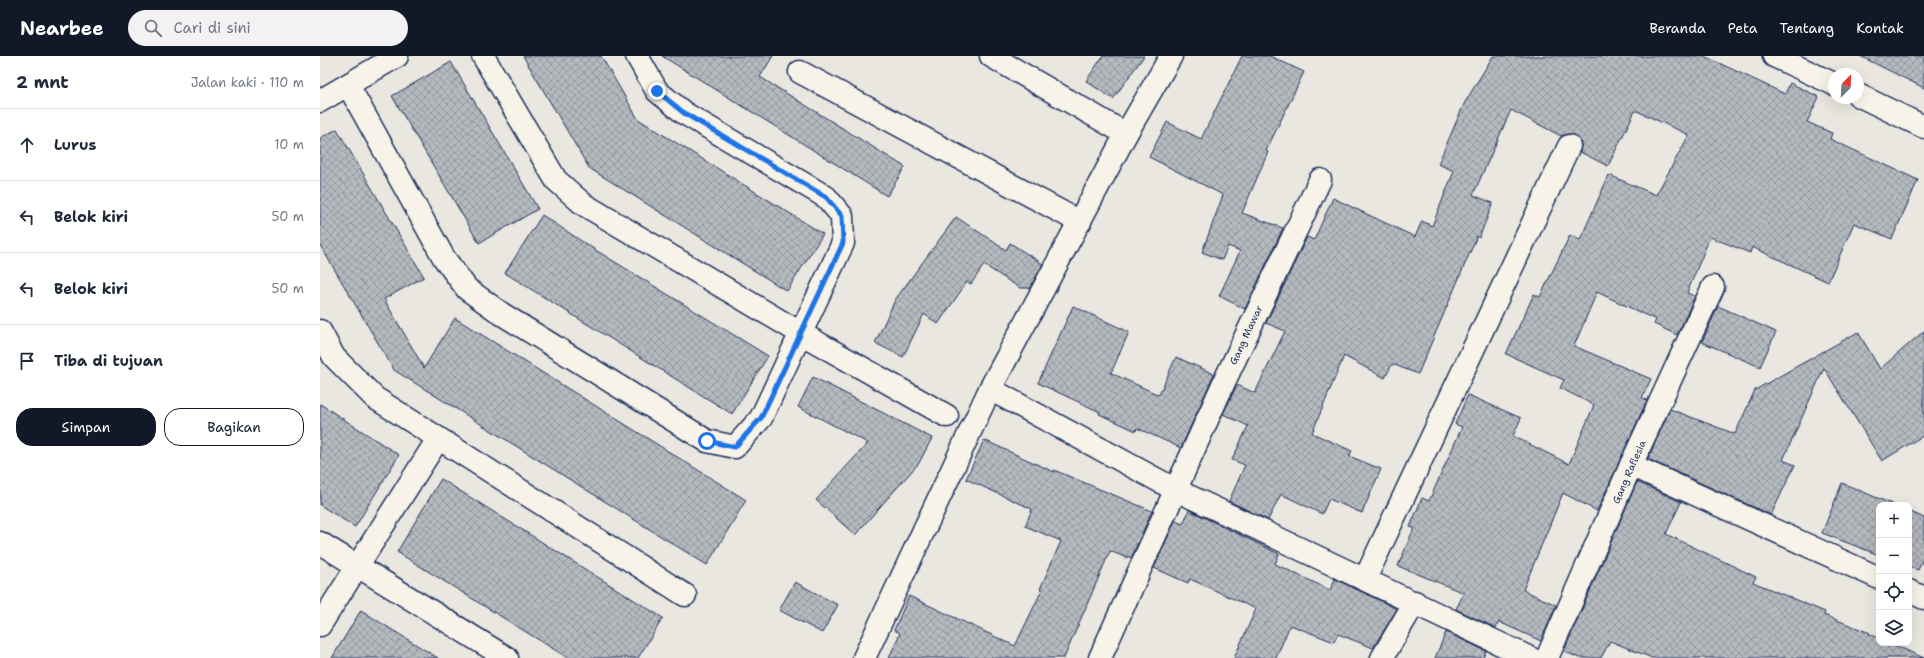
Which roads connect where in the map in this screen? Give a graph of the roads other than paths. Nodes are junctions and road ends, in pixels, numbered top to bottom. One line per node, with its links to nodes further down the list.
1 (397, 56): 9 (street)
2 (483, 56): 19 (street)
3 (637, 56): 19 (street)
4 (991, 56): 13 (street)
5 (1171, 56): 13 (street)
6 (1774, 56): 8 (street)
7 (800, 72): 16 (street)
8 (1828, 81)
9 (348, 85): 11 (street); 19 (street)
10 (1864, 99): 12 (street)
11 (320, 101)
12 (1924, 126)
13 (1126, 134): 16 (street)
14 (1569, 146): 28 (street)
15 (1320, 180): 24 (street, Gang Mawar)
16 (1080, 222): 20 (street)
17 (1713, 287): 23 (street, Gang Raflesia)
18 (320, 331): 22 (street)
19 (802, 334): 21 (street)
20 (990, 389): 24 (street); 36 (street)
21 (947, 416)
22 (438, 439): 26 (street); 30 (street)
23 (1631, 465): 27 (street); 39 (street, Gang Raflesia)
24 (1176, 490): 28 (street); 34 (street, Gang Mawar)
25 (320, 543): 26 (street)
26 (358, 565): 33 (street); 35 (street)
27 (1876, 577)
28 (1365, 579): 32 (street)
29 (1912, 593): 31 (street)
30 (686, 595)
31 (1924, 598)
32 (1416, 602): 37 (street); 38 (street)
33 (320, 625)
34 (1104, 657)
35 (507, 658)
36 (864, 658)
37 (1382, 658)
38 (1530, 658)
39 (1547, 658)

